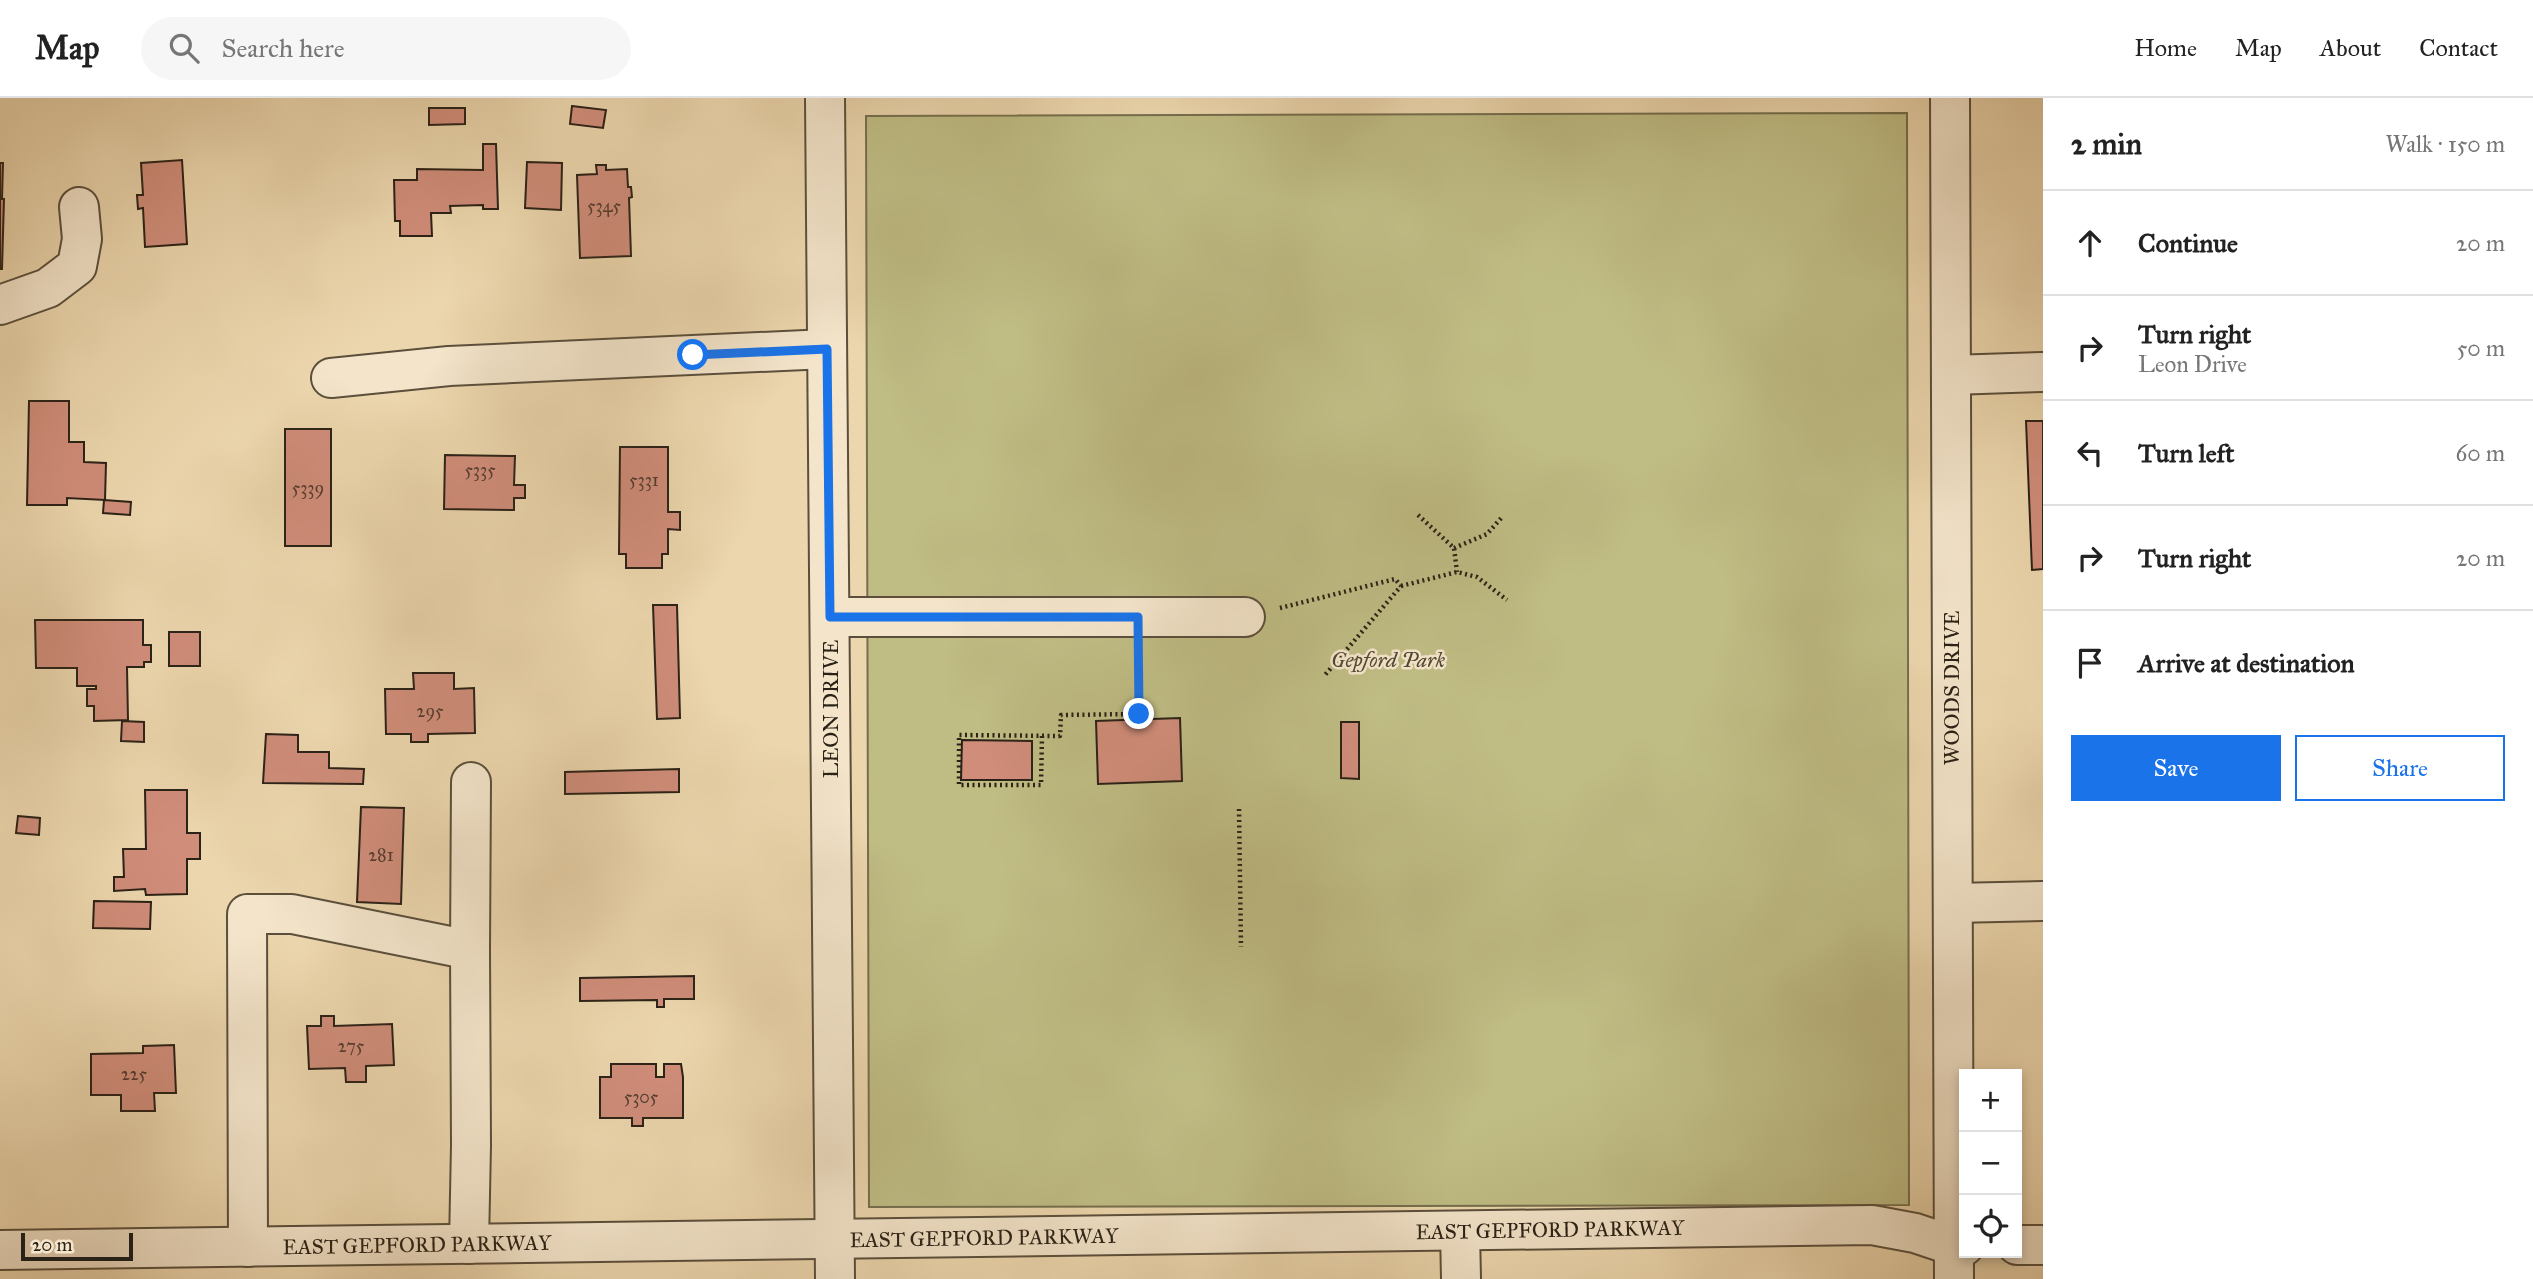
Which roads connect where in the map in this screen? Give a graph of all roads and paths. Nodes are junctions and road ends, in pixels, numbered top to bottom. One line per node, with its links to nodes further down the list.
1 (825, 98): 5 (street, LEON DRIVE)
2 (1950, 98): 7 (street, WOODS DRIVE)
3 (79, 207): 4 (street)
4 (0, 304)
5 (827, 349): 8 (street); 15 (street, LEON DRIVE)
6 (2043, 372): 7 (street)
7 (1951, 375): 23 (street, WOODS DRIVE)
8 (331, 378)
9 (1418, 515): 11 (path)
10 (1503, 516): 11 (path)
11 (1454, 548): 12 (path)
12 (1457, 572): 13 (path); 14 (path)
13 (1401, 586): 17 (path); 18 (path)
14 (1507, 600)
15 (830, 617): 16 (street); 27 (street, LEON DRIVE)
16 (1138, 617): 17 (street); 19 (path)
17 (1245, 617)
18 (1325, 675)
19 (1042, 736): 19 (path)
20 (471, 782): 25 (street)
21 (1239, 809): 24 (path)
22 (2043, 901): 23 (street)
23 (1953, 903): 33 (street, WOODS DRIVE)
24 (1241, 947)
25 (470, 950): 28 (street); 31 (street)
26 (1460, 1231): 27 (street, EAST GEPFORD PARKWAY); 33 (street, EAST GEPFORD PARKWAY); 36 (street)
27 (835, 1240): 28 (street, EAST GEPFORD PARKWAY); 35 (street, LEON DRIVE)
28 (468, 1244): 31 (street, EAST GEPFORD PARKWAY)
29 (2022, 1245): 30 (street)
30 (2043, 1245)
31 (248, 1247): 34 (street, EAST GEPFORD PARKWAY)
32 (0, 1250): 34 (street, EAST GEPFORD PARKWAY)
33 (1957, 1257)
34 (44, 1264)
35 (835, 1279)
36 (1461, 1279)

